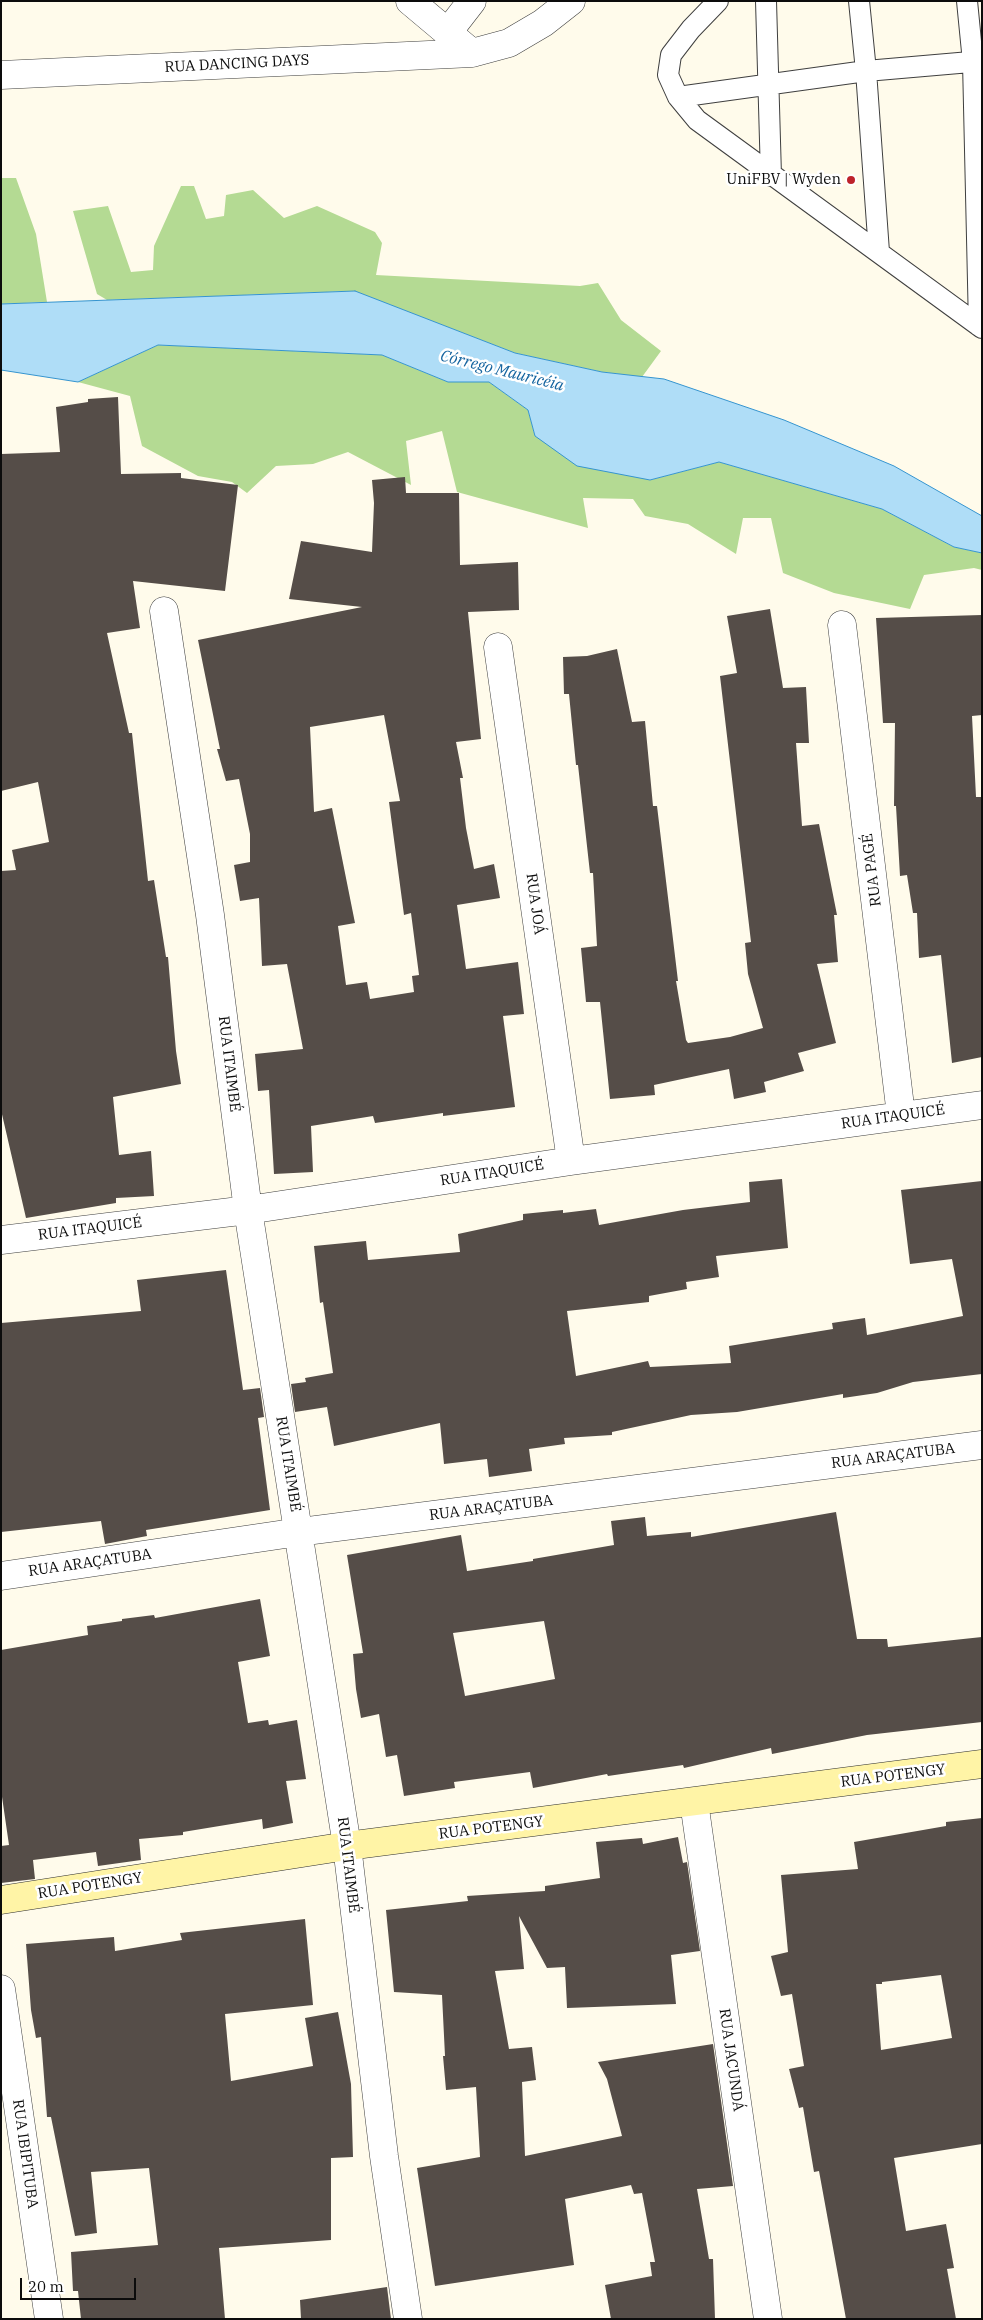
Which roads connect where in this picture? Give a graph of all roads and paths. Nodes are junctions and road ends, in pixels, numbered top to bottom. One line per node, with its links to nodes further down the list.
1 (410, 1): 8 (street)
2 (472, 1): 8 (street)
3 (571, 1): 9 (street, RUA DANCING DAYS)
4 (718, 1): 14 (lane)
5 (766, 1): 13 (lane)
6 (859, 1): 11 (lane)
7 (966, 1): 10 (lane)
8 (448, 32): 9 (street)
9 (472, 53): 12 (street, RUA DANCING DAYS)
10 (977, 62): 11 (lane); 17 (lane)
11 (866, 71): 13 (lane); 16 (lane)
12 (1, 75)
13 (768, 86): 14 (lane); 15 (lane)
14 (678, 97): 15 (lane)
15 (771, 176): 16 (lane)
16 (879, 252): 17 (lane)
17 (980, 327)
18 (164, 611): 24 (street, RUA ITAIMBÉ)
19 (842, 625): 22 (street, RUA PAGÉ)
20 (498, 647): 23 (street, RUA JOÁ)
21 (982, 1105): 22 (street, RUA ITAQUICÉ)
22 (902, 1115): 23 (street, RUA ITAQUICÉ)
23 (571, 1161): 24 (street, RUA ITAQUICÉ)
24 (248, 1210): 25 (street, RUA ITAQUICÉ); 27 (street, RUA ITAIMBÉ)
25 (1, 1240)
26 (982, 1445): 27 (street, RUA ARAÇATUBA)
27 (299, 1532): 28 (street, RUA ARAÇATUBA); 31 (street, RUA ITAIMBÉ)
28 (1, 1576)
29 (982, 1764): 30 (main road, RUA POTENGY)
30 (694, 1802): 31 (main road, RUA POTENGY); 36 (street, RUA JACUNDÁ)
31 (347, 1846): 32 (main road, RUA POTENGY); 35 (street, RUA ITAIMBÉ)
32 (1, 1900)
33 (1, 1989): 34 (street, RUA IBIPITUBA)
34 (49, 2319)
35 (408, 2319)
36 (768, 2319)

